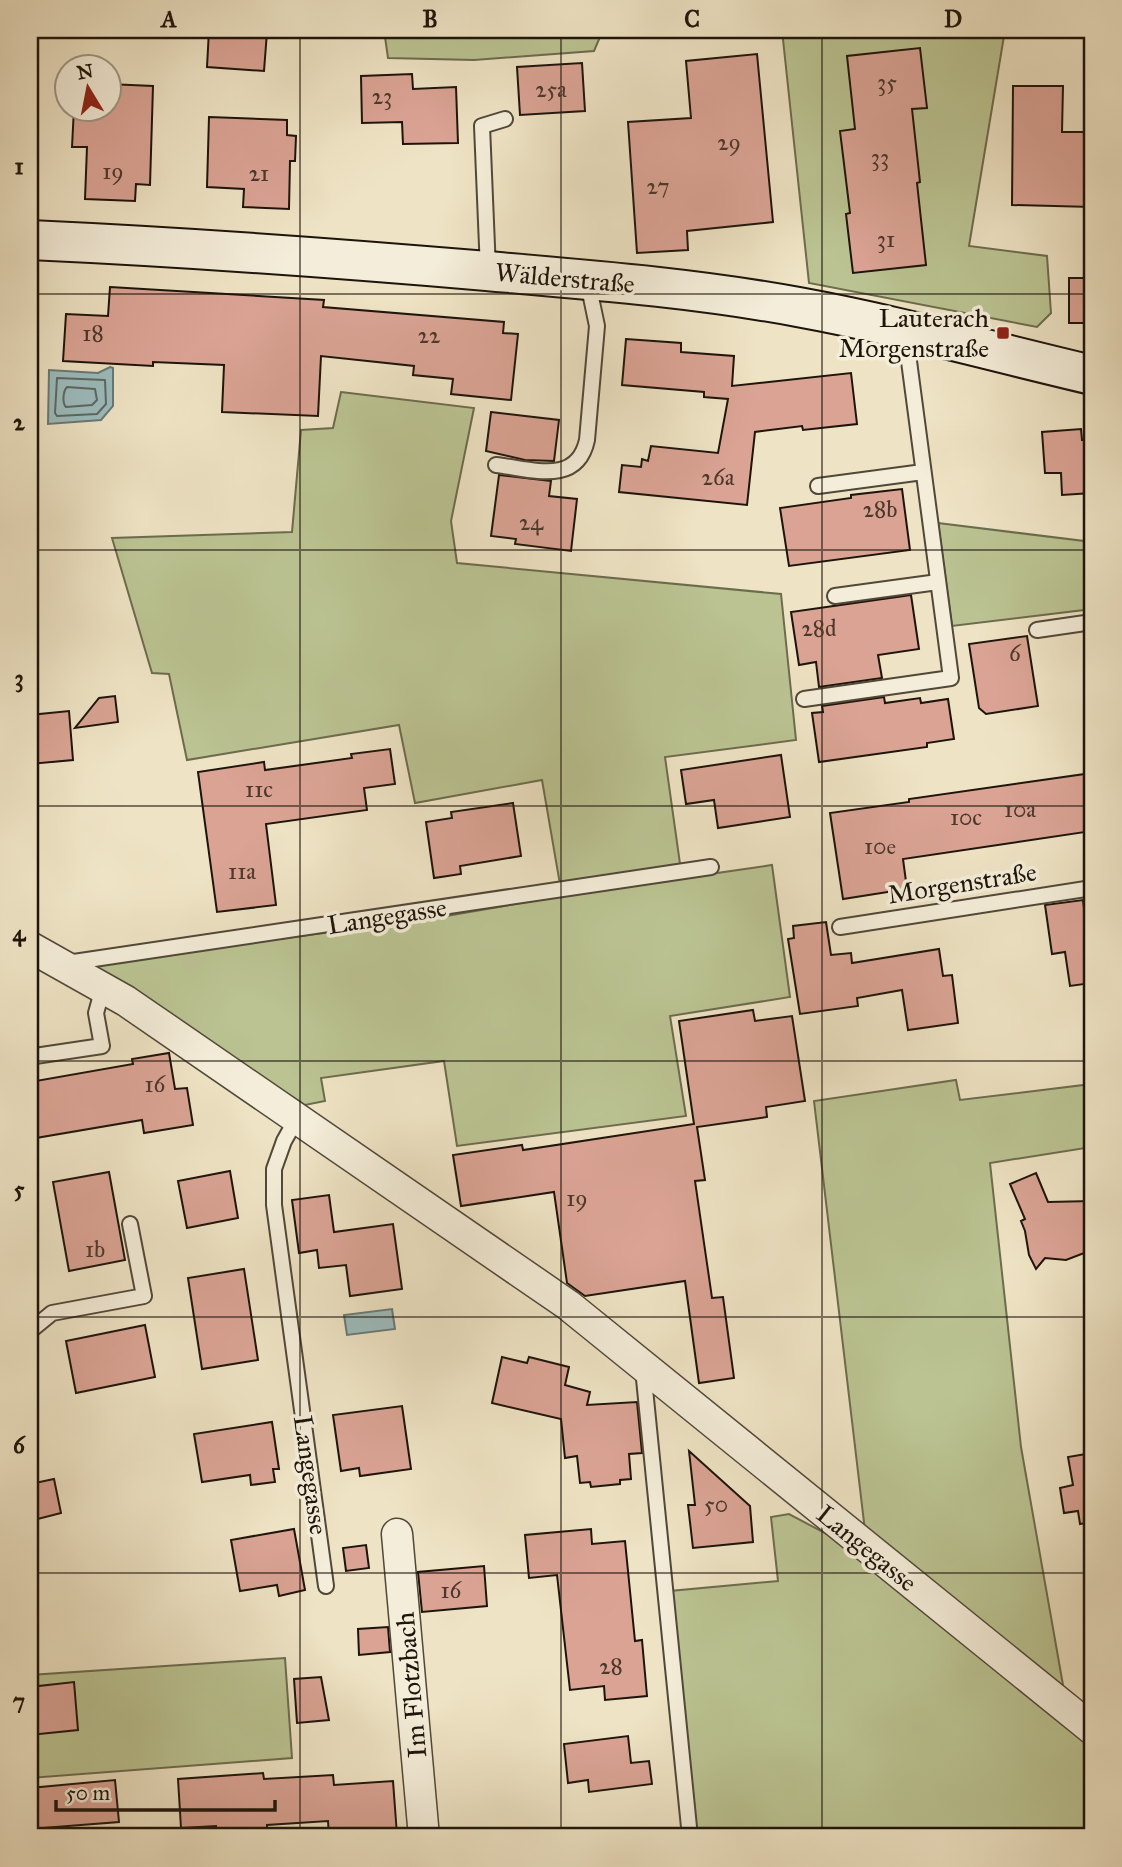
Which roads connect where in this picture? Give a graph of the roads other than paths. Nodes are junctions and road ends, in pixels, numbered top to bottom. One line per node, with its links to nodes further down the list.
1 (505, 118): 3 (lane)
2 (30, 240): 3 (main road, Wälderstraße)
3 (488, 271): 4 (main road, Wälderstraße)
4 (588, 280): 5 (main road, Wälderstraße); 7 (lane)
5 (904, 330): 6 (main road, Wälderstraße); 8 (lane)
6 (1092, 375)
7 (496, 465)
8 (923, 472): 9 (lane); 10 (lane)
9 (818, 486)
10 (938, 582): 11 (lane); 14 (lane)
11 (835, 596)
12 (1092, 622): 13 (lane)
13 (1038, 630)
14 (804, 699)
15 (711, 867): 19 (lane, Langegasse)
16 (1092, 888): 17 (lane, Morgenstraße)
17 (840, 927)
18 (30, 947): 19 (street, Langegasse)
19 (62, 964): 20 (street, Langegasse)
20 (103, 988): 21 (lane); 22 (street, Langegasse)
21 (35, 1056)
22 (297, 1118): 25 (street, Langegasse); 27 (lane, Langegasse)
23 (130, 1224): 24 (lane)
24 (30, 1331)
25 (643, 1366): 28 (street, Langegasse); 30 (lane)
26 (397, 1534): 29 (street, Im Flotzbach)
27 (326, 1586)
28 (1092, 1729)
29 (424, 1837)
30 (690, 1837)

